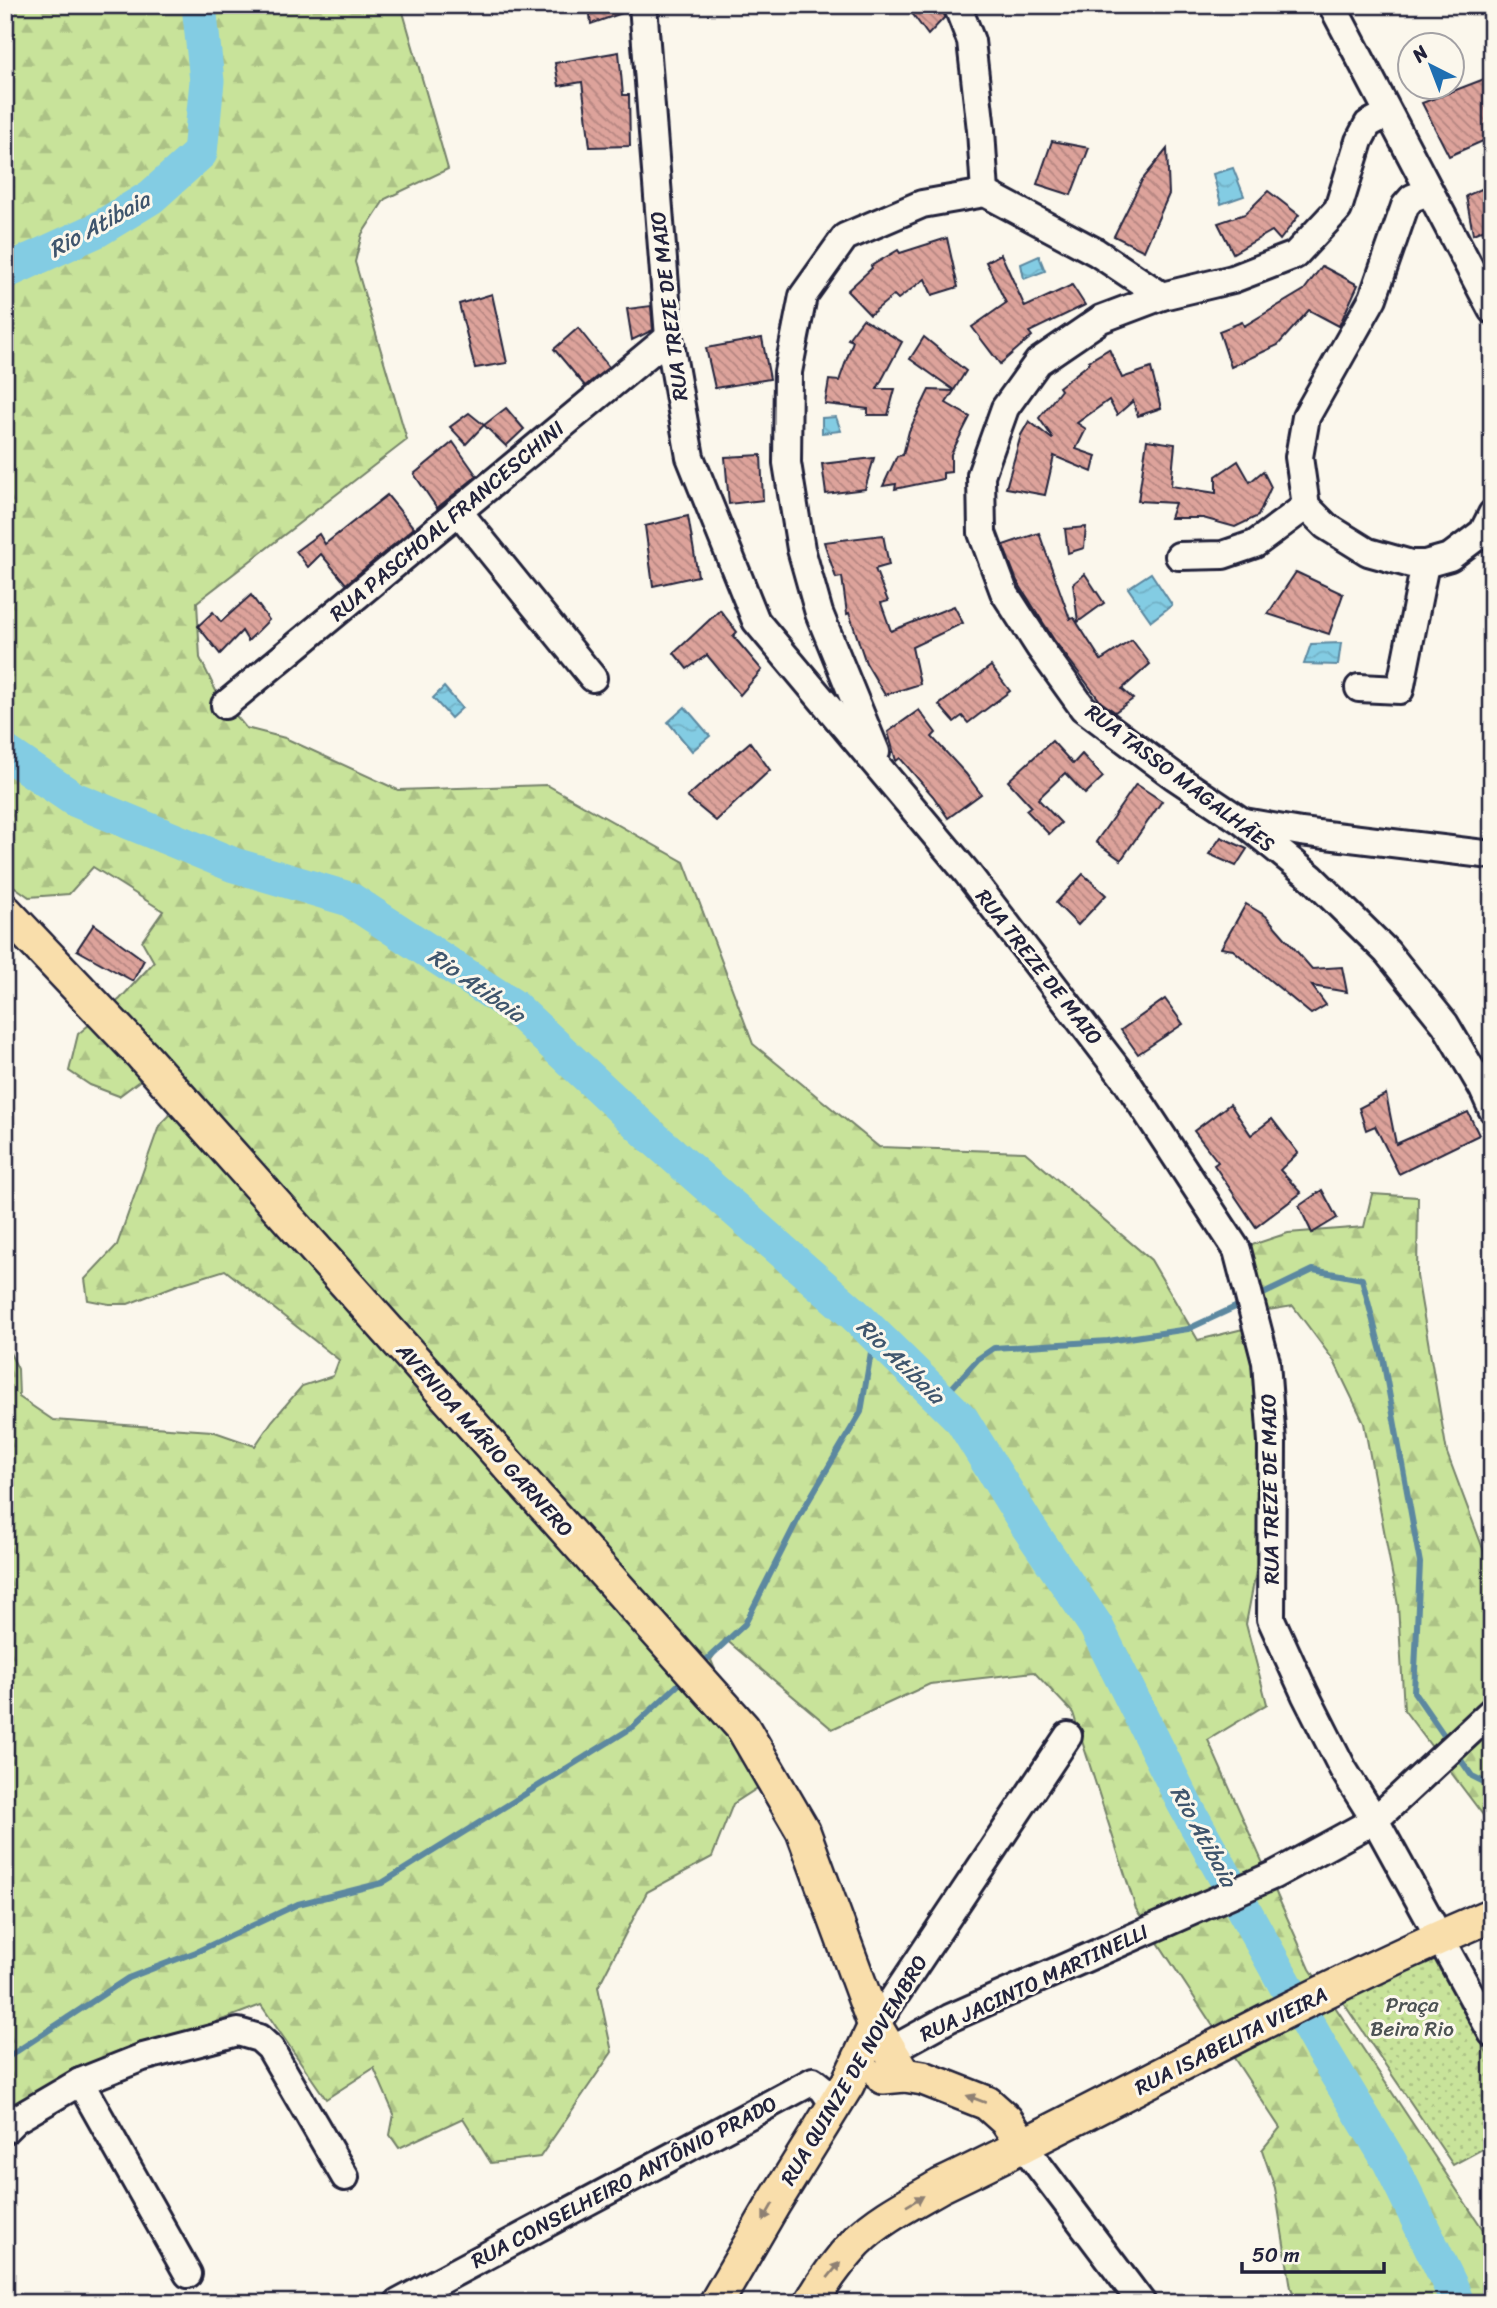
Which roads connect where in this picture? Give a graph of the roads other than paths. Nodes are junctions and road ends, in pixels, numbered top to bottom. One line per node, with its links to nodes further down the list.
1 (643, 5): 9 (street, RUA TREZE DE MAIO)
2 (957, 5): 6 (street)
3 (1332, 5): 4 (street)
4 (1387, 114): 5 (street); 7 (street, RUA TASSO MAGALHÃES)
5 (1428, 192): 8 (street); 10 (street)
6 (985, 193): 7 (street); 18 (street)
7 (1162, 296): 19 (street, RUA TASSO MAGALHÃES)
8 (1492, 310)
9 (668, 337): 11 (street, RUA PASCHOAL FRANCESCHINI); 18 (street, RUA TREZE DE MAIO)
10 (1306, 506): 13 (street); 14 (street)
11 (458, 511): 15 (street); 17 (street, RUA PASCHOAL FRANCESCHINI)
12 (1492, 514): 14 (street)
13 (1179, 556)
14 (1425, 564): 16 (street)
15 (593, 678)
16 (1359, 688)
17 (225, 705)
18 (886, 777): 25 (street, RUA TREZE DE MAIO)
19 (1242, 822): 20 (street); 22 (street, RUA TASSO MAGALHÃES)
20 (1492, 855)
21 (5, 911): 29 (main road, AVENIDA MÁRIO GARNERO)
22 (1492, 1109)
23 (1492, 1711): 25 (street, RUA JACINTO MARTINELLI)
24 (1068, 1736): 29 (street, RUA QUINZE DE NOVEMBRO)
25 (1375, 1820): 27 (street, RUA TREZE DE MAIO); 29 (street, RUA JACINTO MARTINELLI)
26 (1492, 1915): 27 (main road, RUA ISABELITA VIEIRA)
27 (1440, 1937): 28 (street, RUA TREZE DE MAIO); 33 (main road, RUA ISABELITA VIEIRA)
28 (1492, 2033)
29 (890, 2051): 31 (main road, RUA QUINZE DE NOVEMBRO); 31 (main road); 33 (main road, one-way to 29)
30 (80, 2082): 32 (street); 34 (street); 35 (street)
31 (831, 2090): 36 (main road, RUA QUINZE DE NOVEMBRO, one-way to 36); 37 (street, RUA CONSELHEIRO ANTÔNIO PRADO)
32 (5, 2130)
33 (1023, 2145): 38 (main road, RUA ISABELITA VIEIRA, one-way to 33); 39 (street)
34 (345, 2177)
35 (188, 2274)
36 (731, 2294)
37 (398, 2303)
38 (811, 2303)
39 (1142, 2303)

